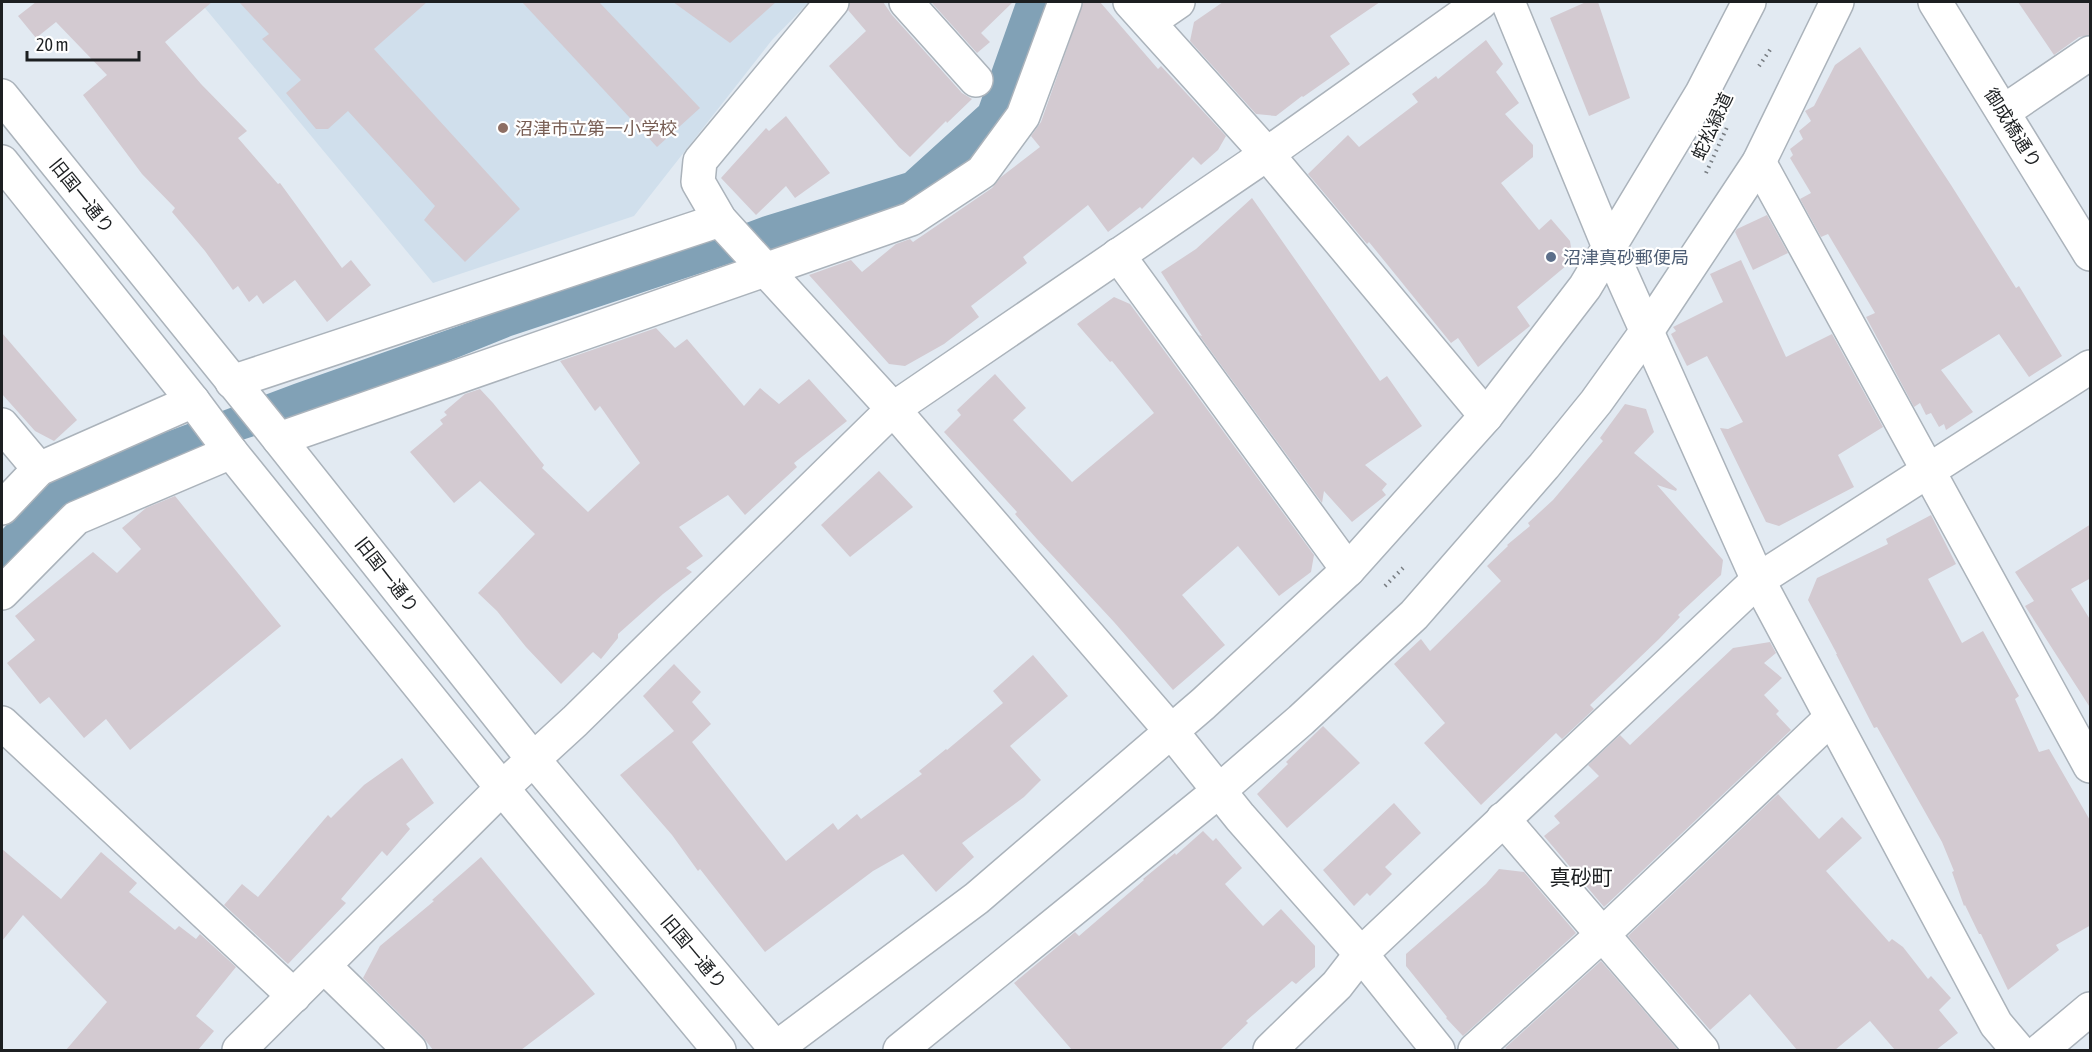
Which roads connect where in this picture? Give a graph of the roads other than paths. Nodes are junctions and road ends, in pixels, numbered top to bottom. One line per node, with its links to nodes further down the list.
1 (832, 2): 18 (street)
2 (906, 2): 12 (street)
3 (1065, 2): 22 (street)
4 (1178, 2): 10 (street)
5 (1481, 2): 15 (street)
6 (1508, 2): 19 (street)
7 (1749, 2): 19 (street)
8 (1837, 2): 17 (street)
9 (1935, 2): 14 (street, 御成橋通り)
10 (1139, 12): 15 (street)
11 (2091, 53): 14 (street)
12 (976, 80)
13 (2, 96): 25 (street, 旧国一通り)
14 (2003, 112): 20 (street, 御成橋通り)
15 (1267, 154): 21 (street); 28 (street)
16 (2, 162): 26 (street)
17 (1759, 162): 23 (street); 33 (street)
18 (720, 220): 22 (street); 25 (street)
19 (1609, 247): 23 (street); 28 (street)
20 (2091, 254)
21 (1118, 255): 27 (street); 35 (street)
22 (765, 271): 27 (street); 30 (street)
23 (1647, 331): 36 (street); 44 (street)
24 (2091, 367): 33 (street)
25 (232, 382): 30 (street, 旧国一通り)
26 (193, 401): 31 (street); 32 (street)
27 (893, 409): 40 (street); 41 (street)
28 (1486, 416): 35 (street)
29 (2, 425): 32 (street)
30 (273, 431): 41 (street, 旧国一通り)
31 (226, 446): 37 (street); 43 (street)
32 (39, 468): 34 (street)
33 (1928, 471): 36 (street); 42 (street)
34 (2, 508)
35 (1348, 570): 40 (street)
36 (1758, 580): 38 (street); 45 (street)
37 (2, 593)
38 (1831, 718): 46 (street); 60 (street)
39 (2, 723): 49 (street)
40 (1171, 731): 44 (street); 54 (street)
41 (533, 759): 43 (street); 54 (street, 旧国一通り)
42 (2091, 766)
43 (502, 788): 48 (street); 53 (street)
44 (1220, 790): 47 (street); 55 (street)
45 (1503, 819): 46 (street); 47 (street)
46 (1602, 935): 58 (street); 59 (street)
47 (1361, 954): 56 (street); 57 (street)
48 (324, 966): 49 (street); 52 (street)
49 (294, 996): 51 (street)
50 (2091, 1010): 61 (street)
51 (239, 1050)
52 (410, 1050)
53 (720, 1050)
54 (776, 1050)
55 (900, 1050)
56 (1270, 1050)
57 (1438, 1050)
58 (1475, 1050)
59 (1702, 1050)
60 (2018, 1050)
61 (2041, 1050)

